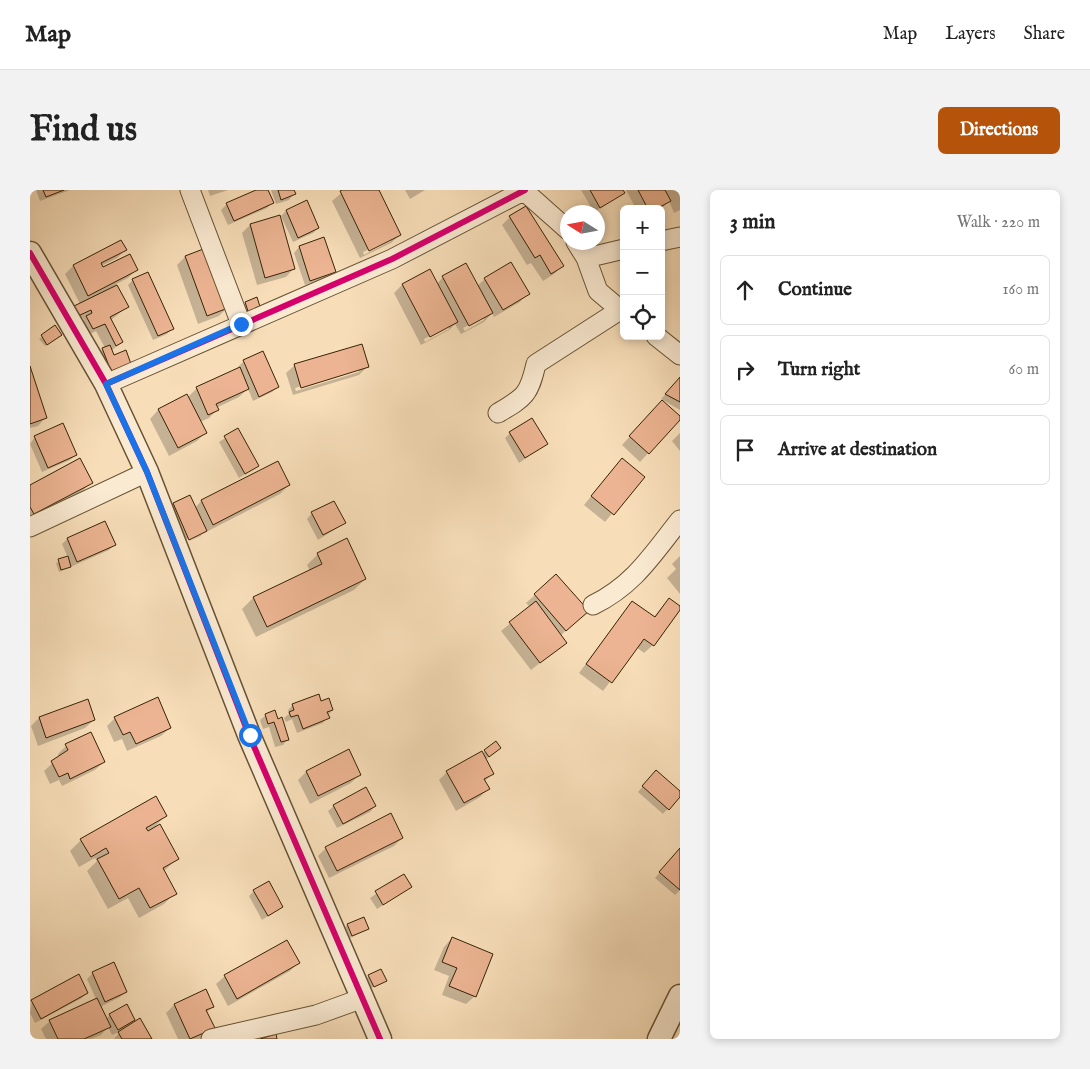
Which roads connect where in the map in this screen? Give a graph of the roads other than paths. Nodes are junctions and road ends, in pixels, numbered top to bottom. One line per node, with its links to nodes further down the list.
1 (190, 190): 12 (street)
2 (525, 191): 3 (street); 12 (street)
3 (560, 223)
4 (680, 237): 5 (street)
5 (665, 240)
6 (605, 249): 7 (street)
7 (620, 249)
8 (581, 250): 10 (street)
9 (30, 253): 15 (street)
10 (620, 310)
11 (620, 313): 16 (street)
12 (241, 324): 15 (street)
13 (661, 340): 14 (street)
14 (680, 355)
15 (106, 384): 17 (street)
16 (498, 413)
17 (147, 472): 19 (street); 22 (street)
18 (680, 520): 20 (street)
19 (30, 527)
20 (593, 605)
21 (680, 996): 25 (street)
22 (363, 998): 23 (street); 24 (street)
23 (211, 1039)
24 (380, 1039)
25 (659, 1039)

